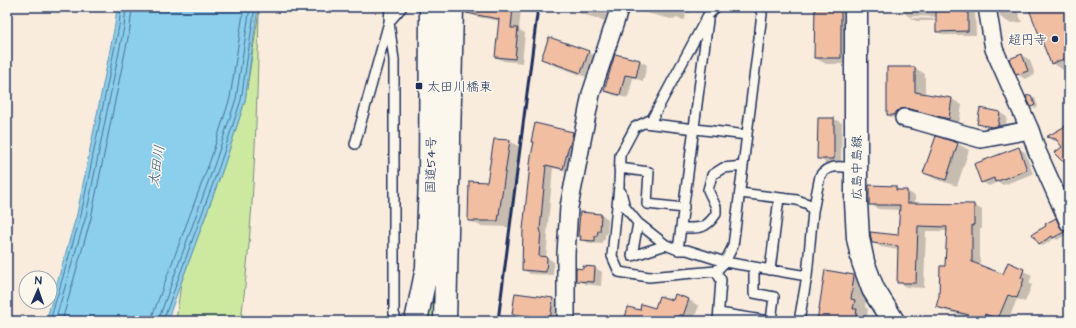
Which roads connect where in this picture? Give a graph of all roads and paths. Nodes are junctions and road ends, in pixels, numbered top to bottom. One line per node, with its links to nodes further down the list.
1 (390, 7): 11 (lane)
2 (402, 7): 11 (lane)
3 (431, 7): 39 (main road, 国道54号)
4 (452, 7): 40 (main road, 国道54号)
5 (620, 7): 41 (street)
6 (716, 7): 10 (lane)
7 (759, 7): 16 (lane)
8 (856, 7): 20 (main road, 広島中島線)
9 (987, 7): 15 (street)
10 (708, 15): 13 (lane); 14 (lane)
11 (389, 22): 17 (lane); 38 (lane)
12 (904, 118): 15 (street)
13 (644, 123): 14 (lane); 19 (lane)
14 (694, 128): 16 (lane); 24 (lane)
15 (1030, 130): 26 (street)
16 (747, 135): 18 (lane)
17 (355, 144)
18 (743, 166): 22 (lane); 28 (lane)
19 (619, 168): 21 (lane); 24 (lane)
20 (856, 168): 25 (lane); 44 (main road, 広島中島線)
21 (619, 186): 27 (lane); 34 (lane)
22 (740, 193): 23 (lane); 31 (lane)
23 (779, 198): 25 (lane); 33 (lane)
24 (684, 208): 28 (lane)
25 (813, 211): 35 (lane)
26 (1069, 222)
27 (638, 223): 29 (lane); 29 (lane)
28 (681, 228): 30 (lane)
29 (666, 245): 30 (lane)
30 (678, 250): 31 (lane)
31 (726, 262): 32 (lane); 34 (lane)
32 (754, 267): 33 (lane); 42 (lane)
33 (770, 270): 35 (lane)
34 (716, 271): 36 (lane)
35 (807, 276): 43 (lane)
36 (719, 317): 37 (lane)
37 (747, 319): 42 (lane)
38 (396, 321)
39 (416, 321)
40 (445, 321)
41 (566, 321)
42 (770, 321)
43 (799, 321)
44 (893, 321)

